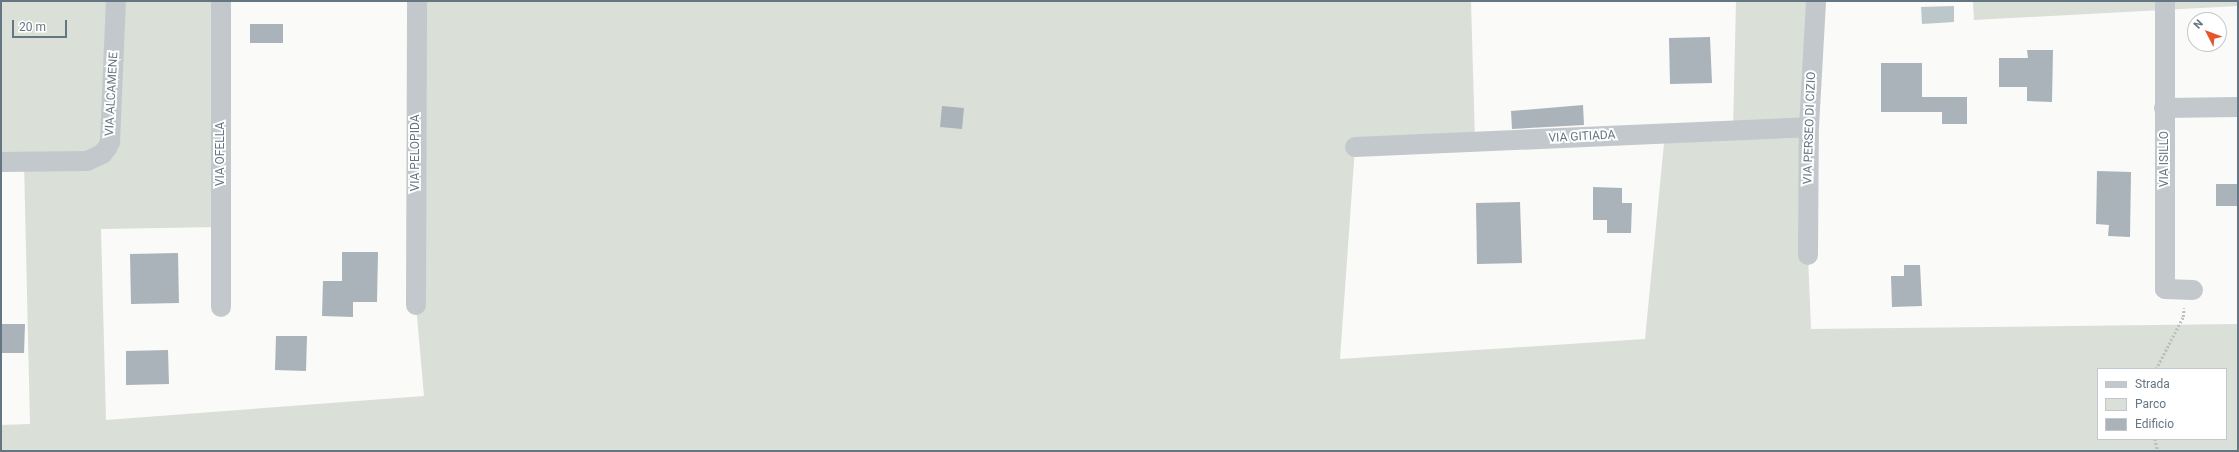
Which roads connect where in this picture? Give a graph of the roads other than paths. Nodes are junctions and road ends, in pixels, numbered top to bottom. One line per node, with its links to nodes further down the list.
1 (116, 1): 10 (street, VIA ALCAMENE)
2 (221, 1): 14 (street, VIA OFELLA)
3 (417, 1): 13 (street, VIA PELOPIDA)
4 (1816, 1): 8 (street, VIA PERSEO DI CIZIO)
5 (2165, 1): 7 (street, VIA ISILLO)
6 (2238, 107): 7 (street)
7 (2164, 108): 12 (street, VIA ISILLO)
8 (1809, 127): 9 (street, VIA GITIADA); 11 (street, VIA PERSEO DI CIZIO)
9 (1355, 147)
10 (1, 162)
11 (1808, 256)
12 (2189, 290)
13 (416, 305)
14 (221, 307)

